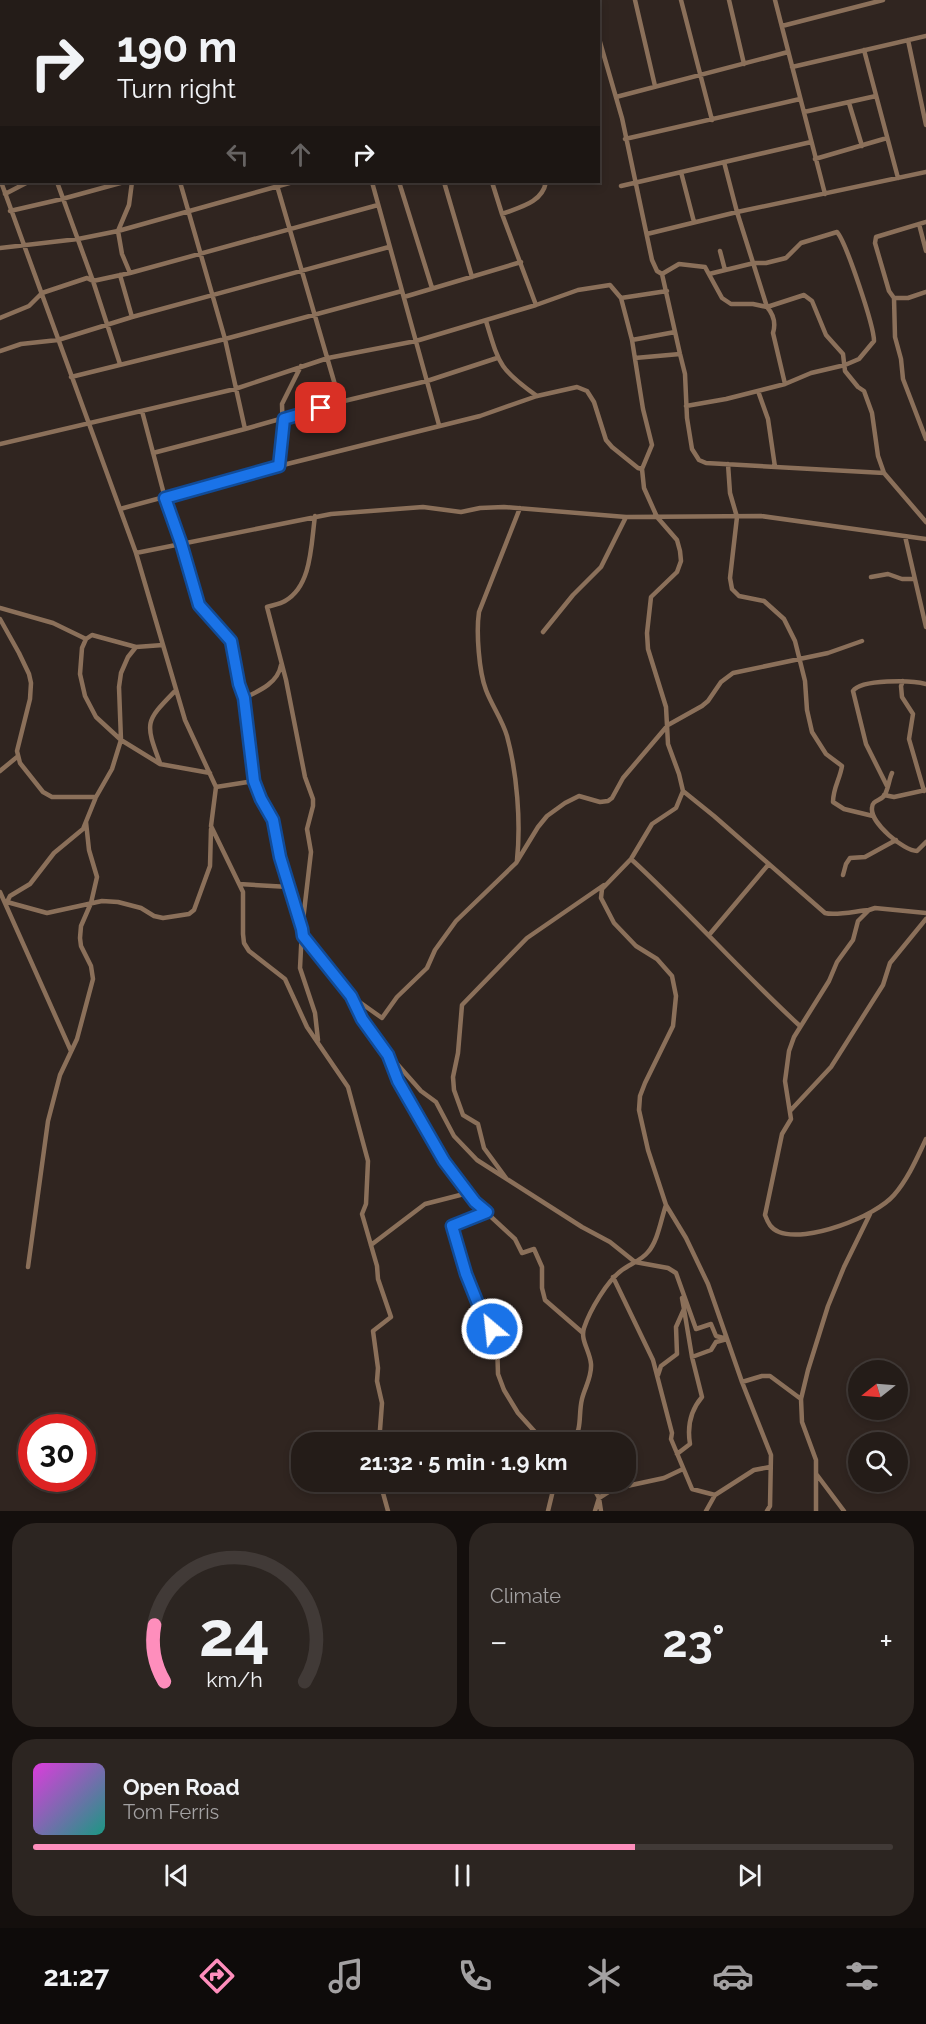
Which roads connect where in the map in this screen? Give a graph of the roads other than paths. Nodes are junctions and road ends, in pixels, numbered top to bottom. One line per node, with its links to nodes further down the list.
1 (635, 0): 15 (street)
2 (681, 0): 14 (street)
3 (729, 0): 12 (street)
4 (775, 0): 6 (street)
5 (883, 0): 6 (street)
6 (782, 26): 10 (street)
7 (926, 36): 8 (street)
8 (908, 40): 9 (street); 22 (street)
9 (864, 50): 13 (street); 16 (street)
10 (788, 52): 12 (street); 13 (street)
11 (601, 55): 17 (street)
12 (744, 64): 14 (street)
13 (792, 67): 18 (street)
14 (699, 75): 15 (street); 21 (street)
15 (655, 86): 17 (street)
16 (876, 96): 19 (street); 23 (street)
17 (616, 97): 24 (street)
18 (800, 99): 20 (street); 21 (street)
19 (849, 103): 20 (street); 26 (street)
20 (804, 112): 25 (street)
21 (712, 120): 24 (street)
22 (926, 125)
23 (887, 138): 26 (street); 31 (street)
24 (625, 139): 43 (street)
25 (811, 142): 27 (street); 28 (street)
26 (862, 146): 27 (street)
27 (815, 159): 47 (street)
28 (724, 162): 29 (street); 52 (street)
29 (681, 172): 43 (street); 54 (street)
30 (926, 172): 31 (street)
31 (898, 178): 47 (street)
32 (1, 183): 46 (street)
33 (26, 183): 46 (street)
34 (57, 183): 48 (street)
35 (120, 183): 48 (street)
36 (132, 183): 58 (street)
37 (180, 183): 50 (street)
38 (372, 183): 49 (street)
39 (399, 183): 77 (street)
40 (444, 183): 75 (street)
41 (492, 183): 53 (street)
42 (546, 183): 53 (street)
43 (636, 183): 45 (street); 59 (street)
44 (276, 184): 50 (street); 57 (street)
45 (621, 186)
46 (5, 194): 51 (street)
47 (825, 194): 52 (street)
48 (62, 199): 51 (street); 60 (street)
49 (378, 205): 57 (street); 62 (street)
50 (188, 210): 58 (street); 66 (street)
51 (10, 211): 61 (street)
52 (737, 212): 54 (street); 68 (street)
53 (502, 214): 67 (street)
54 (694, 222): 59 (street)
55 (926, 222): 56 (street)
56 (920, 224): 65 (street); 84 (street)
57 (290, 229): 66 (street); 70 (street)
58 (118, 231): 60 (street); 71 (street)
59 (647, 234): 72 (street)
60 (78, 239): 61 (street); 76 (street)
61 (23, 245): 63 (street); 80 (street)
62 (389, 247): 70 (street); 81 (street)
63 (0, 248)
64 (720, 251): 69 (street)
65 (926, 251)
66 (201, 254): 71 (street); 82 (street)
67 (521, 262): 75 (street); 85 (street)
68 (754, 263): 69 (street); 86 (street); 103 (street)
69 (725, 270): 73 (street)
70 (302, 272): 82 (street); 87 (street)
71 (130, 273): 74 (street)
72 (662, 274): 73 (street); 78 (street)
73 (710, 274): 86 (street)
74 (120, 275): 76 (street); 88 (street)
75 (472, 277): 77 (street)
76 (93, 281): 80 (street); 91 (street)
77 (432, 288): 81 (street)
78 (667, 291): 83 (street); 92 (street)
79 (926, 292): 84 (street)
80 (42, 293): 89 (street); 94 (street)
81 (403, 294): 87 (street); 96 (street)
82 (213, 297): 88 (street); 93 (street)
83 (621, 298): 85 (street); 95 (street)
84 (894, 298): 118 (street)
85 (536, 305): 90 (street)
86 (767, 307): 103 (street); 107 (street)
87 (315, 315): 93 (street); 99 (street)
88 (132, 317): 91 (street)
89 (0, 318)
90 (486, 321): 96 (street); 100 (street)
91 (108, 324): 94 (street); 102 (street)
92 (675, 332): 95 (street); 98 (street)
93 (225, 339): 102 (street); 108 (street)
94 (58, 340): 97 (street); 105 (street)
95 (632, 340): 101 (street)
96 (416, 341): 99 (street); 106 (street)
97 (0, 351)
98 (680, 354): 101 (street); 112 (street)
99 (328, 358): 104 (street); 111 (street)
100 (497, 358): 106 (street); 110 (street)
101 (635, 358): 124 (street)
102 (120, 364): 105 (street)
103 (845, 365): 107 (street); 125 (street)
104 (301, 366): 108 (street); 114 (street)
105 (72, 377): 115 (street)
106 (428, 381): 111 (street); 116 (street)
107 (785, 384): 109 (street)
108 (235, 388): 113 (street); 117 (street)
109 (758, 391): 112 (street); 123 (street)
110 (537, 396): 116 (street); 124 (street)
111 (340, 402): 114 (street)
112 (686, 406): 121 (street)
113 (142, 411): 115 (street); 120 (street)
114 (284, 419): 117 (street); 122 (street)
115 (88, 423): 119 (street); 128 (street)
116 (440, 425): 122 (street)
117 (245, 429): 120 (street)
118 (926, 439)
119 (0, 444)
120 (153, 453): 126 (street)
121 (728, 464): 123 (street); 132 (street)
122 (279, 466): 126 (street)
123 (775, 467): 125 (street)
124 (642, 469): 131 (street)
125 (884, 473): 133 (street)
126 (165, 498): 128 (street); 136 (street)
127 (520, 508): 129 (street); 130 (street); 174 (street)
128 (120, 509): 137 (street)
129 (315, 516): 136 (street); 147 (street)
130 (626, 517): 131 (street); 143 (street)
131 (657, 517): 132 (street); 154 (street)
132 (737, 517): 134 (street); 149 (street)
133 (926, 522)
134 (904, 536): 135 (street); 139 (street)
135 (926, 539)
136 (181, 543): 137 (street); 153 (street)
137 (136, 553): 146 (street)
138 (871, 577): 139 (street)
139 (914, 579): 142 (street)
140 (0, 608): 144 (street)
141 (0, 619): 156 (street)
142 (926, 627)
143 (543, 632)
144 (86, 639): 148 (street); 155 (street)
145 (862, 641): 149 (street)
146 (163, 645): 148 (street); 152 (street)
147 (277, 645): 153 (street); 186 (street)
148 (136, 647): 155 (street)
149 (799, 658): 154 (street); 168 (street)
150 (903, 681): 151 (street); 162 (street); 165 (street)
151 (926, 684)
152 (176, 690): 157 (street); 159 (street)
153 (244, 698): 161 (street)
154 (668, 725): 164 (street); 174 (street)
155 (121, 740): 157 (street); 167 (street)
156 (17, 756): 158 (street); 167 (street)
157 (160, 764): 159 (street)
158 (0, 771)
159 (210, 773): 163 (street)
160 (892, 773): 162 (street)
161 (254, 781): 163 (street); 179 (street)
162 (887, 786): 166 (street)
163 (216, 787): 170 (street)
164 (683, 790): 173 (street); 175 (street)
165 (925, 791): 166 (street)
166 (884, 795): 168 (street)
167 (96, 797): 169 (street)
168 (873, 816): 171 (street)
169 (86, 822): 181 (street); 182 (street)
170 (211, 826): 178 (street); 182 (street)
171 (896, 840): 172 (street); 176 (street)
172 (926, 842)
173 (631, 859): 177 (street); 187 (street)
174 (516, 863): 189 (street)
175 (768, 864): 183 (street); 187 (street)
176 (843, 875)
177 (607, 883): 196 (street); 198 (street)
178 (240, 884): 179 (street); 191 (street)
179 (289, 887): 186 (street)
180 (0, 892): 181 (street)
181 (6, 902): 182 (street); 192 (street)
182 (91, 903): 192 (street)
183 (869, 910): 184 (street); 190 (street)
184 (926, 913)
185 (926, 919): 194 (street)
186 (302, 929): 188 (street)
187 (709, 935): 190 (street)
188 (303, 936): 189 (street); 191 (street)
189 (351, 996): 193 (street)
190 (800, 1026): 194 (street)
191 (318, 1043): 201 (street)
192 (71, 1051): 203 (street)
193 (388, 1055): 196 (street); 197 (street)
194 (790, 1111): 200 (street)
195 (926, 1139): 200 (street)
196 (507, 1180): 202 (street)
197 (468, 1193): 199 (street); 201 (street)
198 (666, 1205): 202 (street); 208 (street)
199 (487, 1212): 207 (street); 214 (street)
200 (870, 1214): 212 (street)
201 (371, 1245): 213 (street)
202 (635, 1262): 204 (street); 205 (street)
203 (28, 1267)
204 (613, 1277): 207 (street); 210 (street)
205 (682, 1292): 206 (street); 208 (street)
206 (684, 1310): 209 (street); 210 (street)
207 (583, 1333): 215 (street)
208 (727, 1339): 209 (street); 211 (street)
209 (692, 1357): 216 (street)
210 (657, 1378): 216 (street)
211 (742, 1382): 212 (street); 217 (street)
212 (801, 1399): 219 (street)
213 (380, 1432)
214 (535, 1432)
215 (578, 1432)
216 (677, 1454): 218 (street)
217 (770, 1467): 223 (street); 230 (street)
218 (683, 1469): 223 (street); 224 (street)
219 (817, 1475): 231 (street); 232 (street)
220 (383, 1492): 225 (street)
221 (553, 1492): 226 (street)
222 (596, 1492): 224 (street)
223 (715, 1495): 229 (street)
224 (599, 1498): 227 (street); 228 (street)
225 (388, 1511)
226 (549, 1511)
227 (595, 1511)
228 (601, 1511)
229 (706, 1511)
230 (767, 1511)
231 (816, 1511)
232 (844, 1511)

